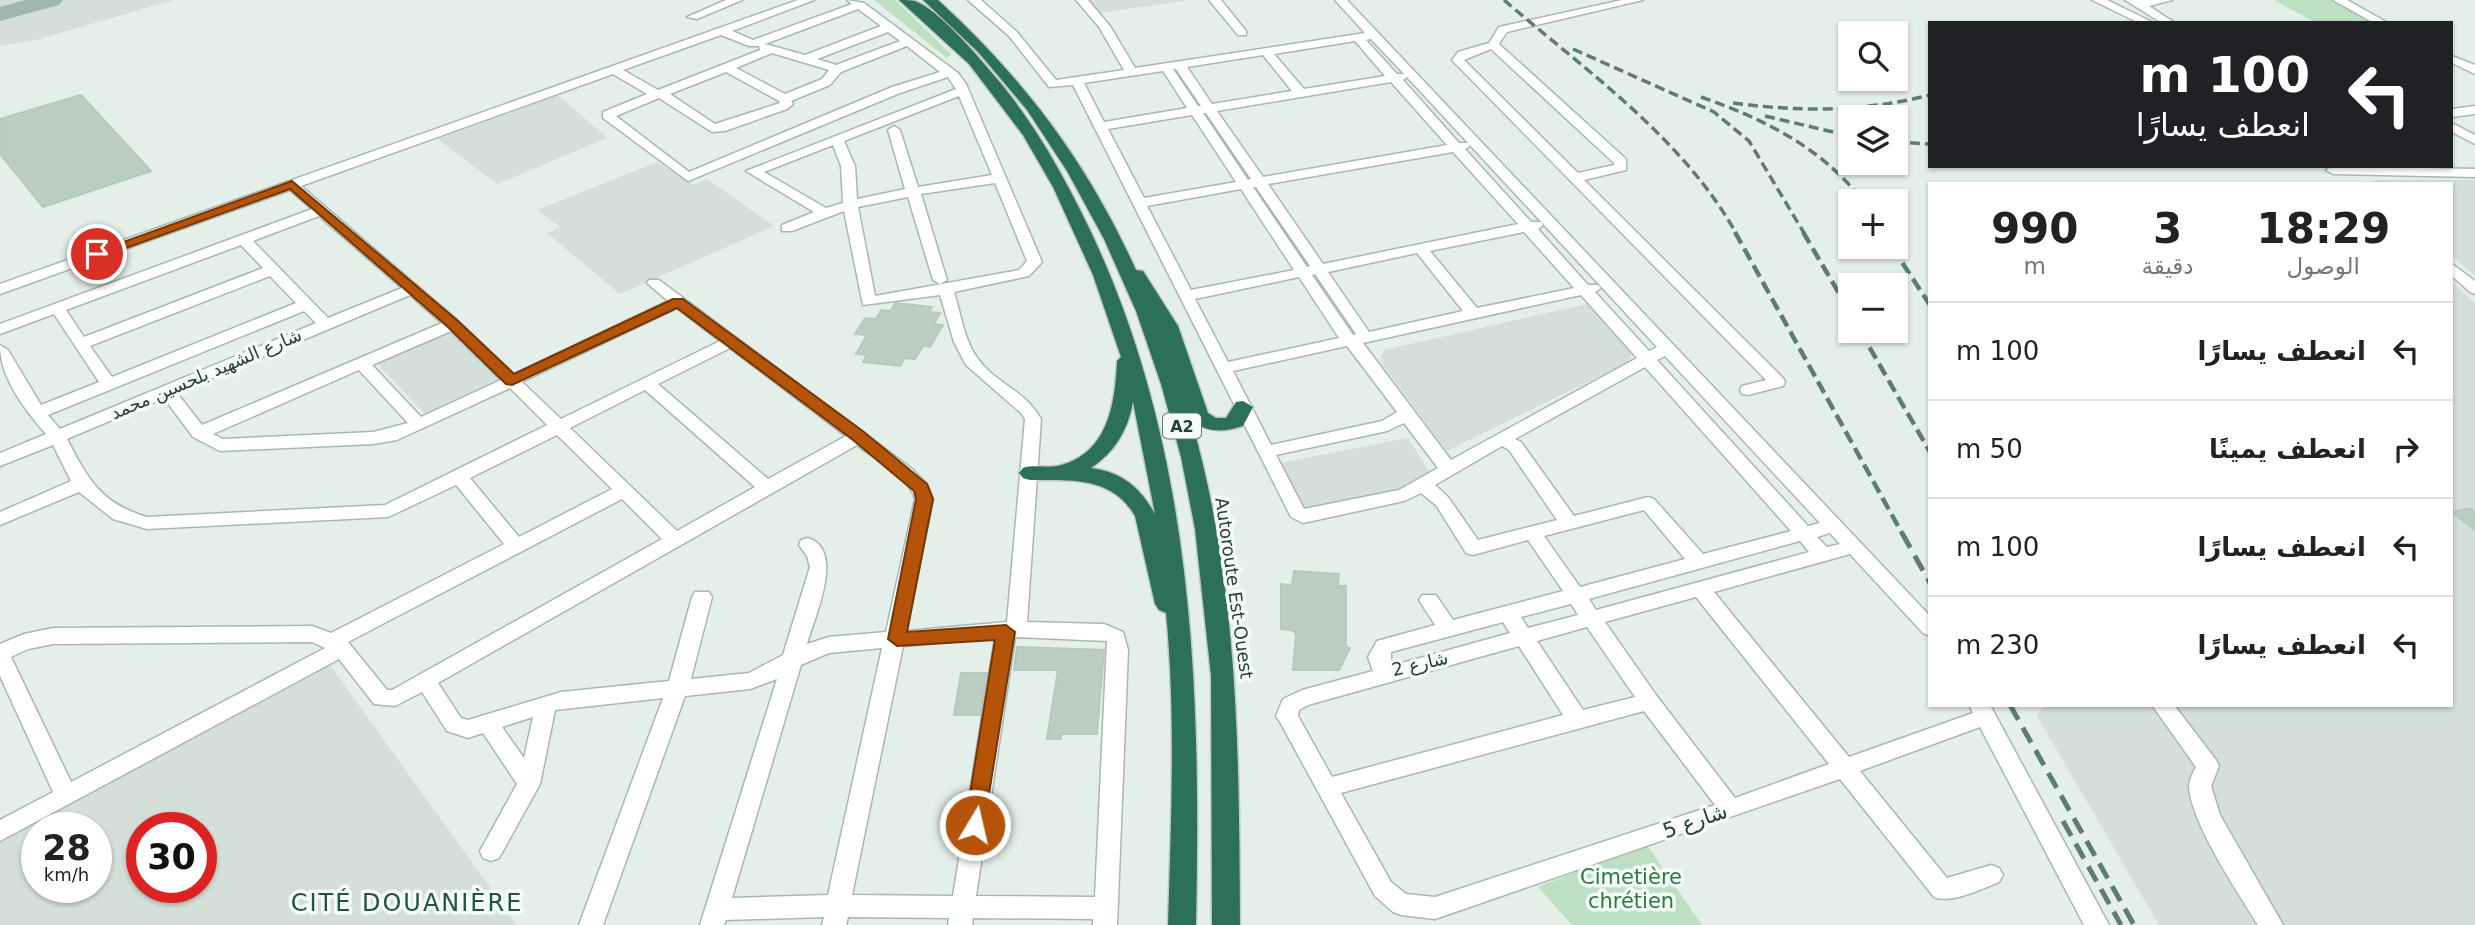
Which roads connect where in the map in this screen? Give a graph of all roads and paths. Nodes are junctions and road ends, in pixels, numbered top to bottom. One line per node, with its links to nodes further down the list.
1 (769, 0): 16 (street)
2 (808, 0): 16 (street)
3 (906, 0): 98 (highway, A2)
4 (930, 0): 77 (highway, Autoroute Est-Ouest / A2)
5 (974, 0): 44 (street)
6 (1082, 0): 39 (street)
7 (1215, 0): 23 (street)
8 (1340, 0): 24 (street)
9 (1637, 0): 27 (street)
10 (2098, 0): 18 (street)
11 (2166, 0): 14 (street)
12 (2339, 0): 20 (street)
13 (730, 1): 17 (street)
14 (2134, 2): 19 (street)
15 (856, 3): 21 (street); 26 (street)
16 (783, 9): 22 (street)
17 (693, 17)
18 (2145, 21)
19 (2167, 21)
20 (2379, 21)
21 (889, 27): 25 (street); 32 (street)
22 (721, 31): 26 (street); 36 (street)
23 (1242, 33)
24 (1366, 36): 29 (street); 41 (street); 42 (street)
25 (906, 42): 37 (street); 40 (street)
26 (753, 44): 28 (street)
27 (1493, 45): 64 (street); 64 (street)
28 (772, 49): 32 (street); 35 (street)
29 (1266, 51): 34 (street); 47 (street)
30 (2475, 53): 31 (street)
31 (2453, 58)
32 (806, 59): 37 (street)
33 (2453, 59): 38 (street)
34 (1172, 65): 39 (street); 49 (street)
35 (728, 68): 46 (street); 48 (street)
36 (613, 69): 46 (street); 67 (street)
37 (837, 69): 48 (street)
38 (2475, 70)
39 (1131, 72): 43 (street)
40 (948, 73): 45 (street); 46 (street)
41 (1412, 75): 42 (street); 58 (street)
42 (1394, 78): 47 (street); 59 (street)
43 (1077, 80): 44 (street); 50 (street)
44 (1053, 84): 50 (street)
45 (964, 90): 56 (street); 63 (street)
46 (659, 94): 48 (street)
47 (1301, 94): 49 (street)
48 (784, 99)
49 (1202, 110): 53 (street); 66 (street)
50 (1092, 111): 53 (street)
51 (2473, 111): 52 (street)
52 (2453, 113)
53 (1100, 126): 70 (street)
54 (2453, 128): 57 (street)
55 (894, 130): 68 (street)
56 (837, 139): 69 (street); 72 (street)
57 (2475, 140)
58 (1476, 144): 59 (street); 73 (street)
59 (1456, 147): 66 (street); 74 (street)
60 (2330, 168): 61 (street); 65 (street)
61 (2425, 169): 62 (street)
62 (2475, 173)
63 (1000, 178): 68 (street); 84 (street)
64 (1575, 178): 111 (street)
65 (2348, 182)
66 (1252, 183): 70 (street); 79 (street); 81 (street)
67 (292, 184): 71 (street); 86 (street)
68 (911, 193): 69 (street); 84 (street)
69 (850, 203): 72 (street); 84 (street)
70 (1139, 203): 90 (street)
71 (322, 210): 76 (street); 87 (street)
72 (822, 211): 75 (street)
73 (1549, 223): 74 (street); 85 (street)
74 (1528, 227): 78 (street); 89 (street)
75 (788, 228)
76 (243, 239): 80 (street); 93 (street)
77 (1114, 242): 112 (highway); 181 (highway, Autoroute Est-Ouest / A2)
78 (1421, 249): 79 (street); 94 (street)
79 (1319, 269): 81 (street); 99 (street)
80 (272, 270): 92 (street); 101 (street)
81 (1303, 272): 90 (street); 99 (street)
82 (2460, 275): 88 (street)
83 (654, 283): 91 (street)
84 (943, 284): 125 (street)
85 (1608, 285): 89 (street); 102 (street)
86 (0, 289)
87 (412, 289): 95 (street, شارع الشهيد بلحسين محمد); 96 (street)
88 (2475, 289)
89 (1585, 290): 94 (street); 104 (street)
90 (1186, 296): 106 (street)
91 (678, 302): 100 (street); 107 (street)
92 (304, 305): 95 (street); 109 (street)
93 (57, 308): 97 (street); 101 (street)
94 (1473, 314): 99 (street)
95 (325, 324): 110 (street, شارع الشهيد بلحسين محمد)
96 (453, 324): 105 (street); 107 (street)
97 (0, 330)
98 (1128, 338): 124 (highway); 156 (highway, A2)
99 (1357, 340): 106 (street); 114 (street)
100 (732, 341): 108 (street); 118 (street)
101 (80, 344): 109 (street)
102 (1668, 348): 104 (street); 133 (street)
103 (1, 355): 113 (street)
104 (1647, 359): 120 (street); 135 (street)
105 (360, 362): 115 (street); 117 (street)
106 (1223, 368): 112 (street)
107 (512, 381): 115 (street); 116 (street)
108 (647, 383): 116 (street); 129 (street)
109 (110, 385): 113 (street)
110 (166, 390): 117 (street); 119 (street, شارع الشهيد بلحسين محمد)
111 (1748, 390)
112 (1243, 407): 121 (street)
113 (37, 413): 119 (street)
114 (1407, 414): 121 (street); 123 (street)
115 (419, 425): 117 (street)
116 (559, 426): 126 (street); 130 (street)
117 (199, 433)
118 (859, 436): 129 (street); 152 (street)
119 (58, 437): 122 (street, شارع الشهيد بلحسين محمد); 127 (street)
120 (1500, 438): 123 (street); 132 (street)
121 (1266, 452): 128 (street)
122 (0, 460)
123 (1447, 468): 128 (street)
124 (1065, 472): 125 (highway); 156 (highway)
125 (1030, 473): 150 (street)
126 (459, 477): 127 (street); 138 (street)
127 (81, 484): 131 (street)
128 (1423, 485): 134 (street)
129 (767, 488): 136 (street)
130 (626, 490): 136 (street); 138 (street)
131 (0, 519)
132 (1569, 523): 134 (street); 141 (street)
133 (1833, 526): 135 (street, شارع 2); 139 (street)
134 (1533, 534): 144 (street)
135 (1804, 534): 140 (street); 141 (street, شارع 2)
136 (675, 540): 158 (street)
137 (808, 545): 155 (street)
138 (517, 547): 153 (street)
139 (1852, 547): 140 (street, شارع 2); 148 (street)
140 (1823, 555): 142 (street, شارع 2)
141 (1698, 560): 144 (street, شارع 2)
142 (1701, 589): 147 (street, شارع 2); 166 (street)
143 (702, 597): 159 (street)
144 (1578, 597): 146 (street, شارع 2); 147 (street)
145 (1429, 600): 149 (street)
146 (1508, 614): 149 (street, شارع 2); 151 (street)
147 (1593, 617): 151 (street, شارع 2); 160 (street)
148 (1928, 626)
149 (1448, 629): 157 (street, شارع 2)
150 (1010, 631): 152 (street); 175 (street); 177 (street)
151 (1522, 638): 157 (street, شارع 2); 164 (street)
152 (897, 639): 155 (street); 174 (street)
153 (337, 644): 154 (street); 158 (street); 169 (street)
154 (0, 653): 169 (street)
155 (789, 663): 159 (street); 176 (street)
156 (1181, 671): 180 (highway, A2)
157 (1385, 674): 168 (street)
158 (426, 681): 165 (street)
159 (677, 689): 161 (street); 179 (street)
160 (1649, 701): 164 (street); 170 (street)
161 (546, 704): 165 (street); 167 (street)
162 (2164, 707): 182 (street)
163 (1982, 711): 166 (street, شارع 5); 178 (street)
164 (1577, 719): 168 (street)
165 (487, 722): 167 (street)
166 (1844, 767): 170 (street, شارع 5); 173 (street)
167 (529, 784): 172 (street)
168 (1328, 787): 170 (street, شارع 5)
169 (66, 795): 171 (street)
170 (1731, 809)
171 (0, 831)
172 (491, 851)
173 (1991, 874)
174 (837, 916): 175 (street); 176 (street)
175 (961, 916): 177 (street)
176 (714, 917)
177 (1106, 917)
178 (2094, 924)
179 (592, 925)
180 (1182, 925)
181 (1226, 925)
182 (2270, 925)

